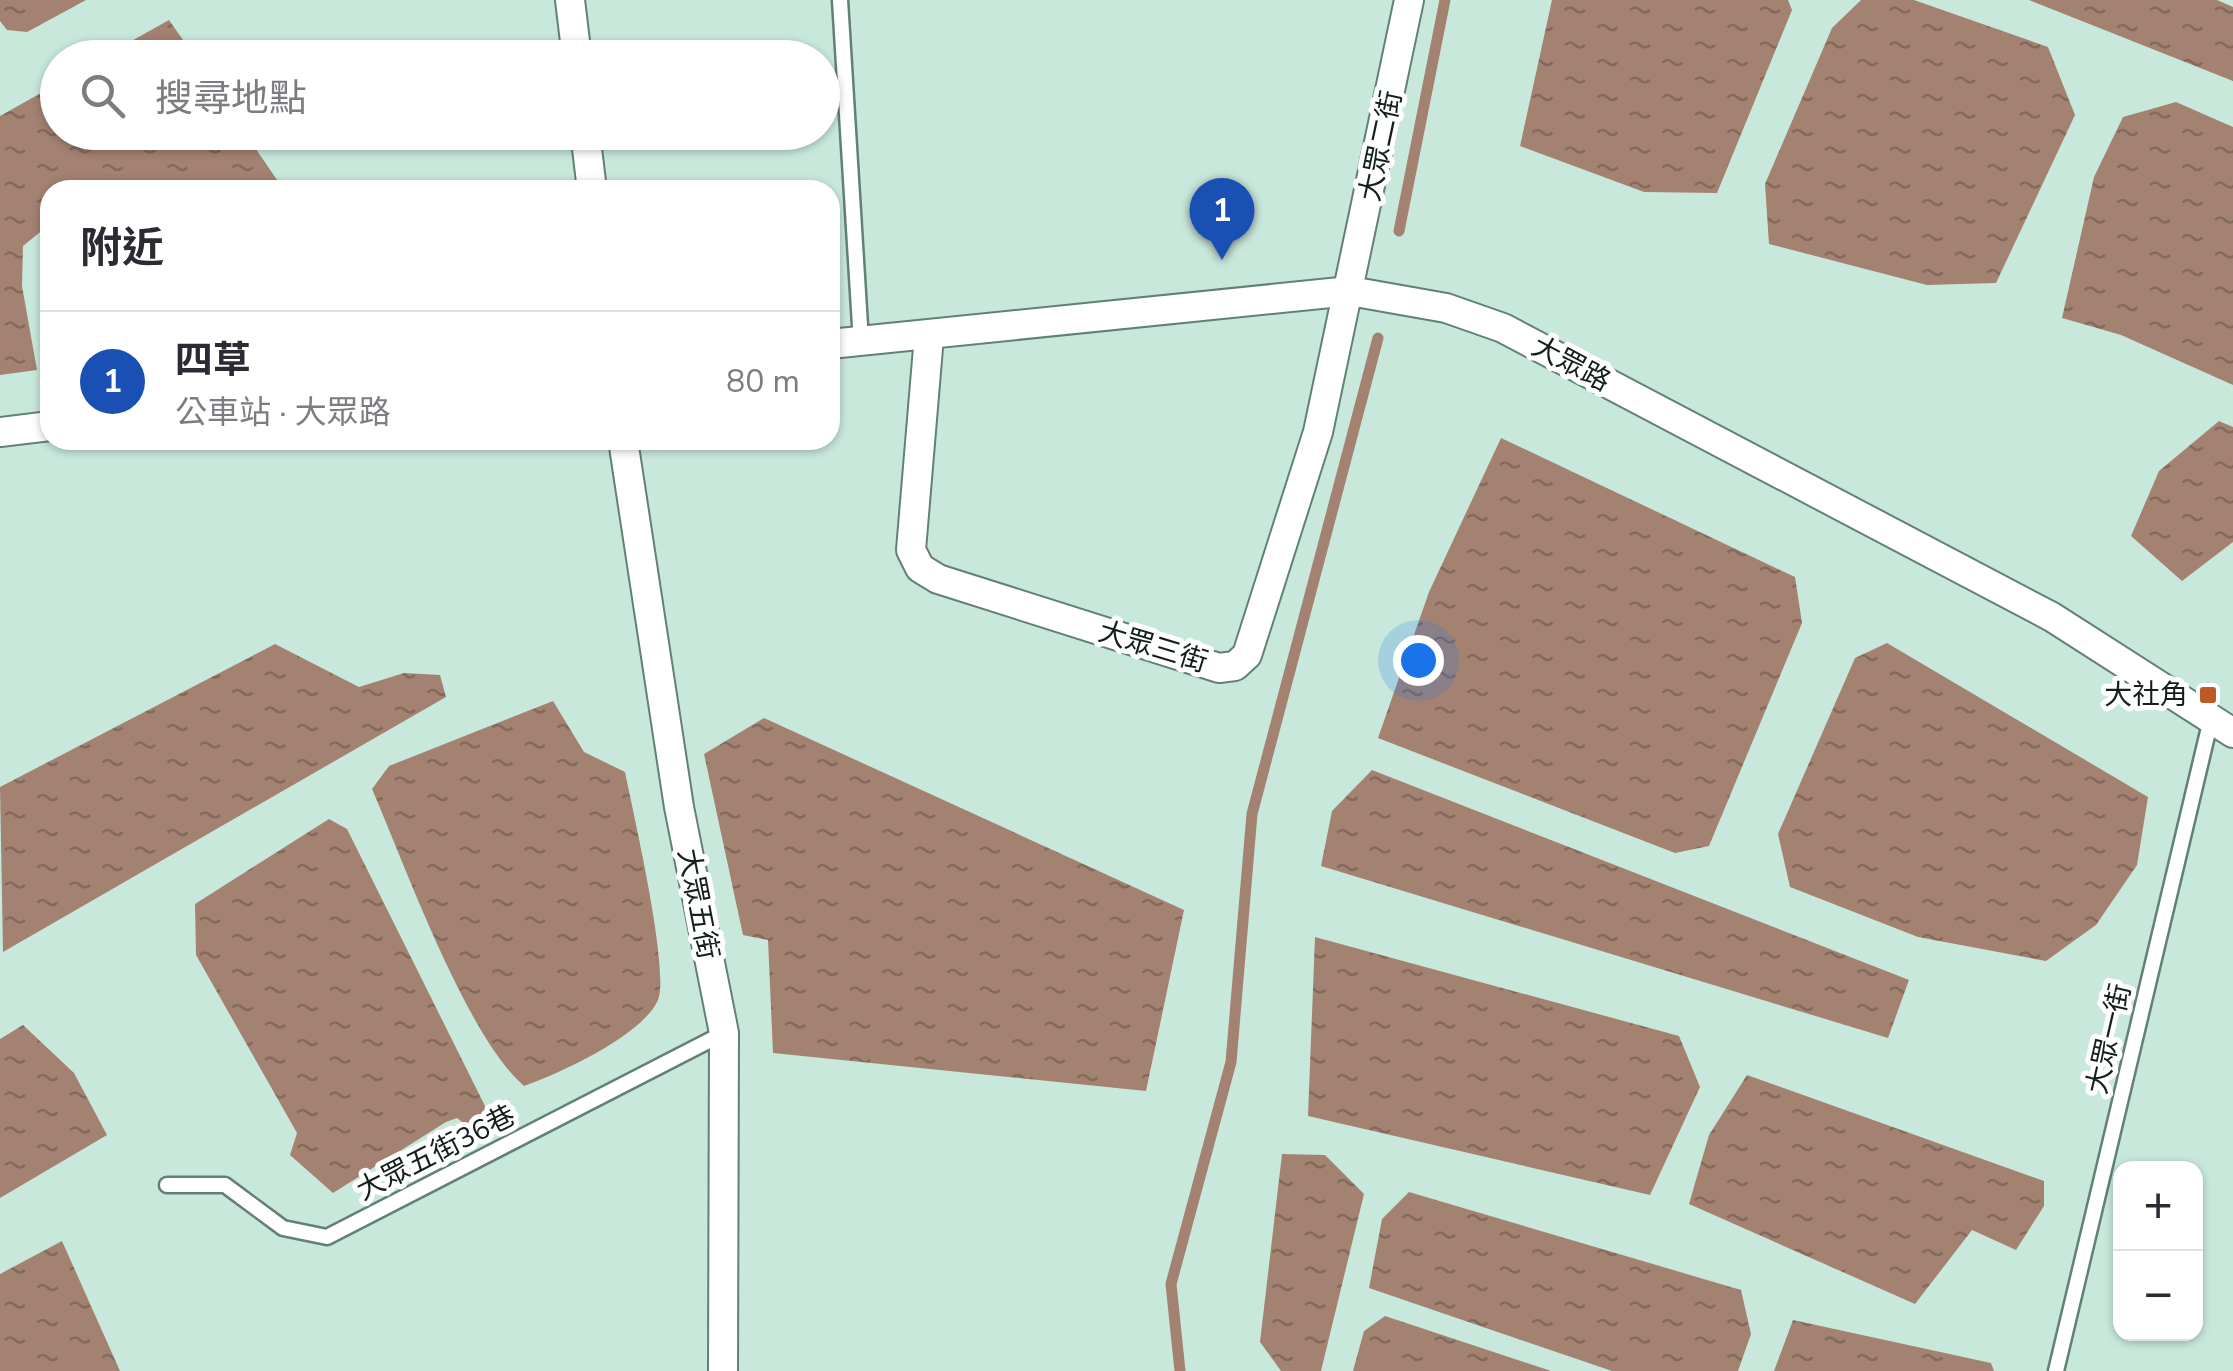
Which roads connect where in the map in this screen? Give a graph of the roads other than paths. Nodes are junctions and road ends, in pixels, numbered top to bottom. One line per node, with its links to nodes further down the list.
1 (570, 0): 4 (street)
2 (840, 0): 9 (lane)
3 (1409, 0): 7 (street, 大眾二街)
4 (575, 40)
5 (587, 150): 6 (street)
6 (591, 180)
7 (1350, 290): 8 (street, 大眾路); 8 (street, 大眾三街); 14 (street, 大眾路)
8 (929, 336): 9 (street, 大眾路)
9 (861, 342): 10 (street, 大眾路)
10 (840, 343)
11 (40, 427): 12 (street)
12 (0, 432)
13 (625, 450): 15 (street, 大眾五街)
14 (2222, 726): 18 (lane, 大眾一街)
15 (724, 1032): 16 (lane, 大眾五街36巷); 17 (street, 大眾五街)
16 (167, 1186)
17 (723, 1371)
18 (2056, 1371)

